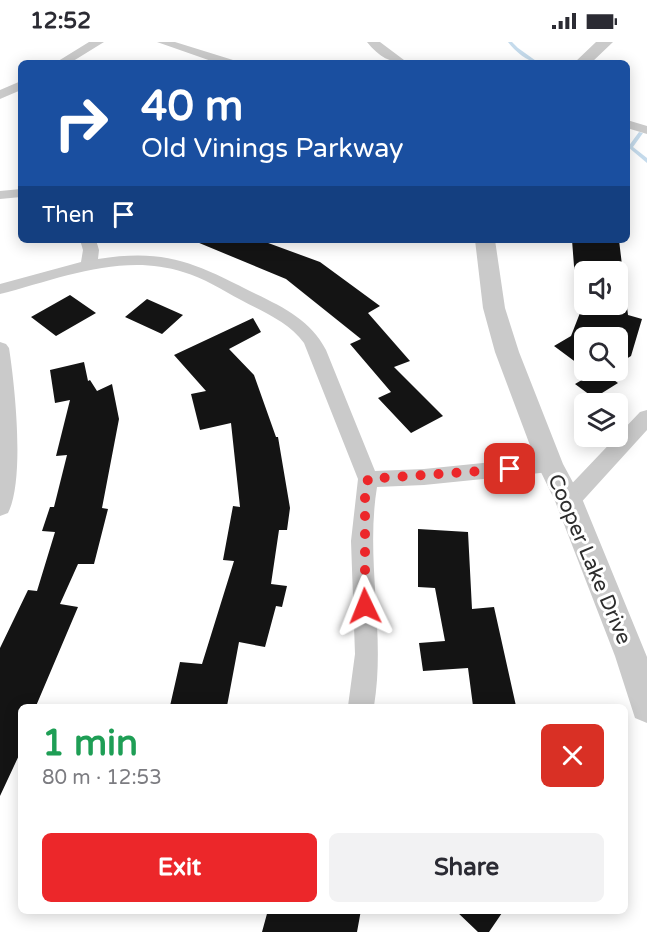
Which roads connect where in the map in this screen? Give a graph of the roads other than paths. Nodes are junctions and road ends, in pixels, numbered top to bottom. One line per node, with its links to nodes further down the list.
1 (98, 42): 5 (street)
2 (163, 42): 6 (street)
3 (373, 42): 7 (street)
4 (605, 42): 8 (street)
5 (66, 60)
6 (220, 60)
7 (397, 60)
8 (585, 60)
9 (18, 86): 10 (street)
10 (0, 95)
11 (630, 125): 12 (street)
12 (647, 130)
13 (18, 193): 14 (street)
14 (0, 195)
15 (89, 243): 17 (street)
16 (484, 243): 21 (street, Cooper Lake Drive)
17 (89, 266): 18 (street); 22 (street)
18 (0, 289)
19 (0, 348): 24 (street)
20 (647, 417): 23 (street)
21 (550, 464): 22 (street); 23 (street, Cooper Lake Drive)
22 (368, 479): 26 (street)
23 (569, 501): 25 (street, Cooper Lake Drive)
24 (0, 507)
25 (639, 655): 27 (street, Cooper Lake Drive)
26 (361, 704)
27 (647, 707)

